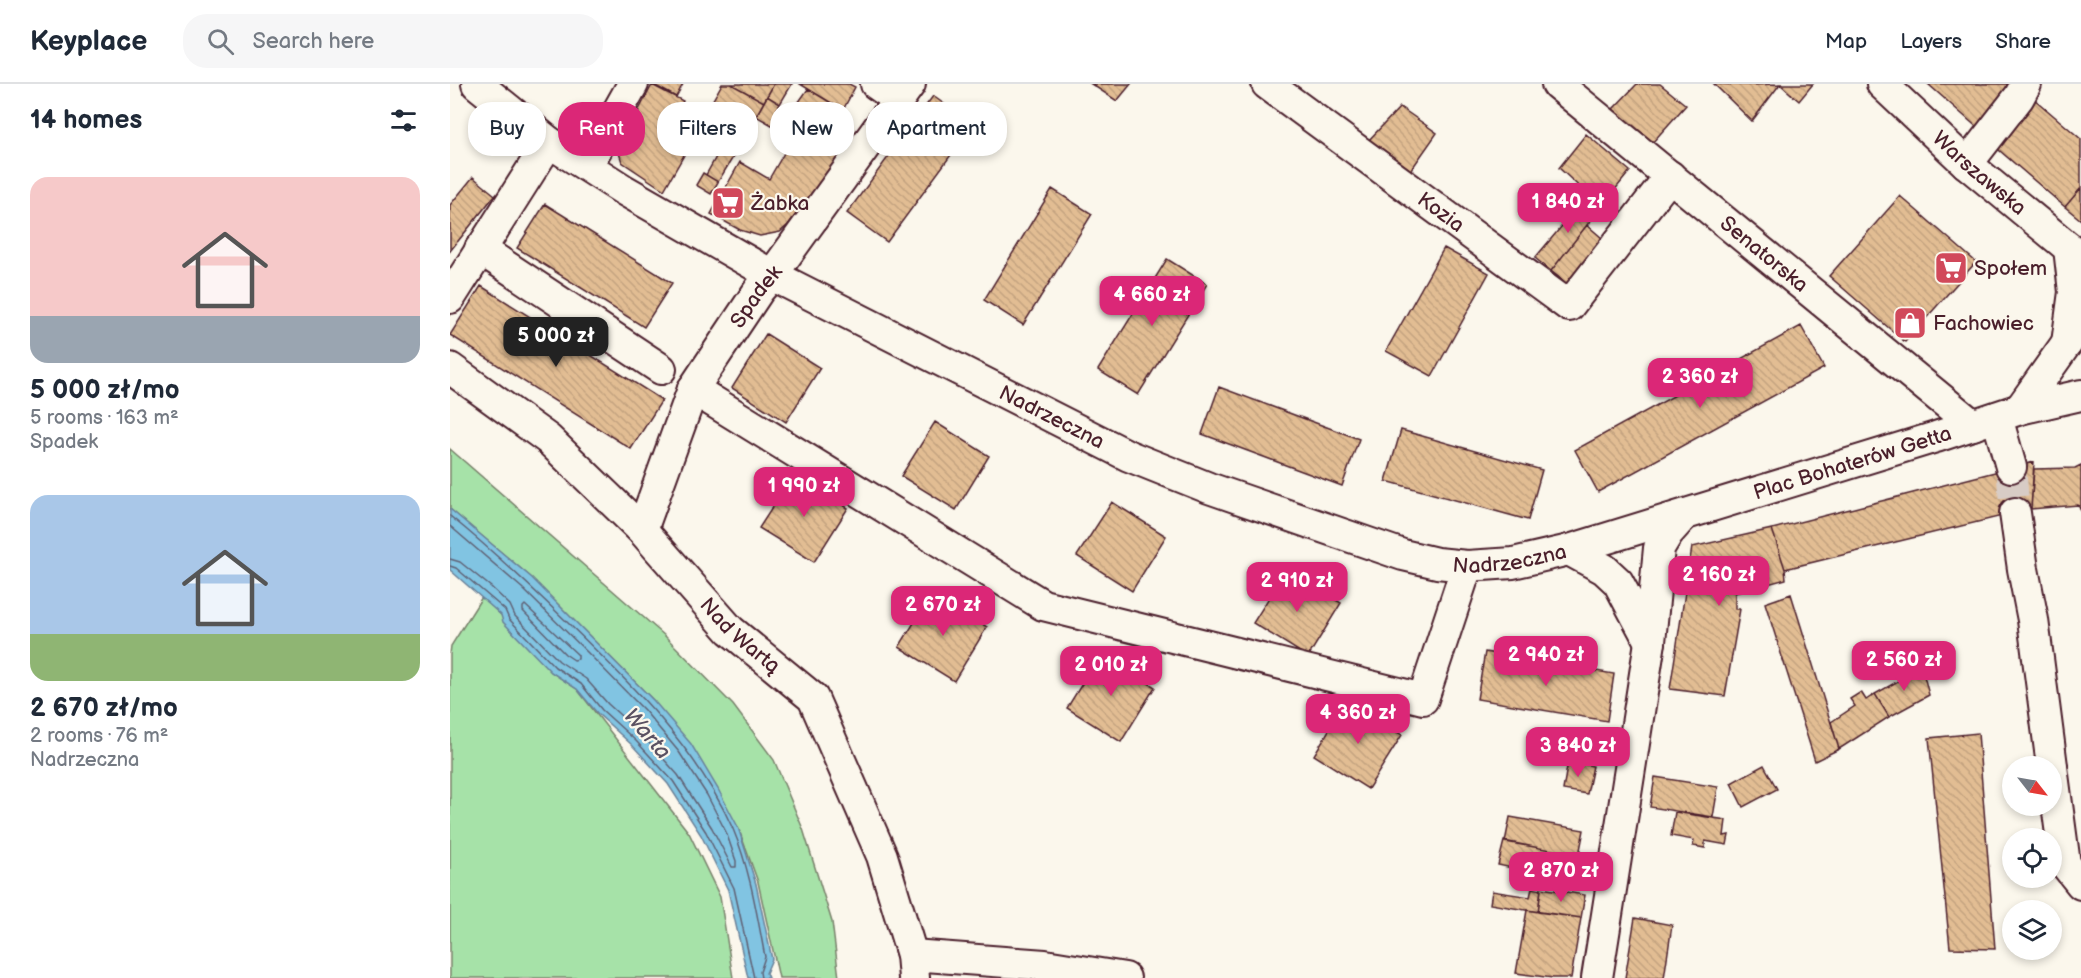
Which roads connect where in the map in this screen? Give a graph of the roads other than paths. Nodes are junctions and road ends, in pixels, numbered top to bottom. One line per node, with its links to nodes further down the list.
1 (477, 84): 8 (street, Nadrzeczna)
2 (633, 84): 10 (street)
3 (1267, 84): 11 (street, Kozia)
4 (1557, 84): 11 (street, Senatorska)
5 (1881, 84): 9 (street, Warszawska)
6 (2026, 84): 9 (street)
7 (895, 89): 14 (street, Spadek)
8 (549, 142): 10 (street, Nadrzeczna); 12 (street)
9 (1967, 164): 13 (street, Warszawska)
10 (587, 166): 14 (street, Nadrzeczna)
11 (1670, 176): 21 (street, Senatorska)
12 (480, 249): 15 (street); 18 (street)
13 (2075, 253): 16 (street)
14 (772, 275): 19 (street, Spadek); 27 (street, Nadrzeczna)
15 (450, 298)
16 (2074, 333): 21 (street)
17 (450, 368): 25 (street, Nad Wartą)
18 (661, 369)
19 (693, 389): 25 (street, Spadek); 27 (street)
20 (2081, 394): 21 (street, Plac Bohaterów Getta)
21 (1997, 417): 22 (street); 24 (street, Plac Bohaterów Getta)
22 (2011, 467)
23 (2015, 513): 29 (street)
24 (1684, 515): 26 (street, Nadrzeczna); 28 (street)
25 (642, 531): 32 (street, Nad Wartą)
26 (1569, 550): 27 (street, Nadrzeczna); 28 (street)
27 (1467, 566)
28 (1650, 642): 34 (street)
29 (2051, 756)
30 (2059, 816): 31 (street)
31 (2081, 884)
32 (913, 967): 33 (street)
33 (1116, 977)
34 (1598, 978)

